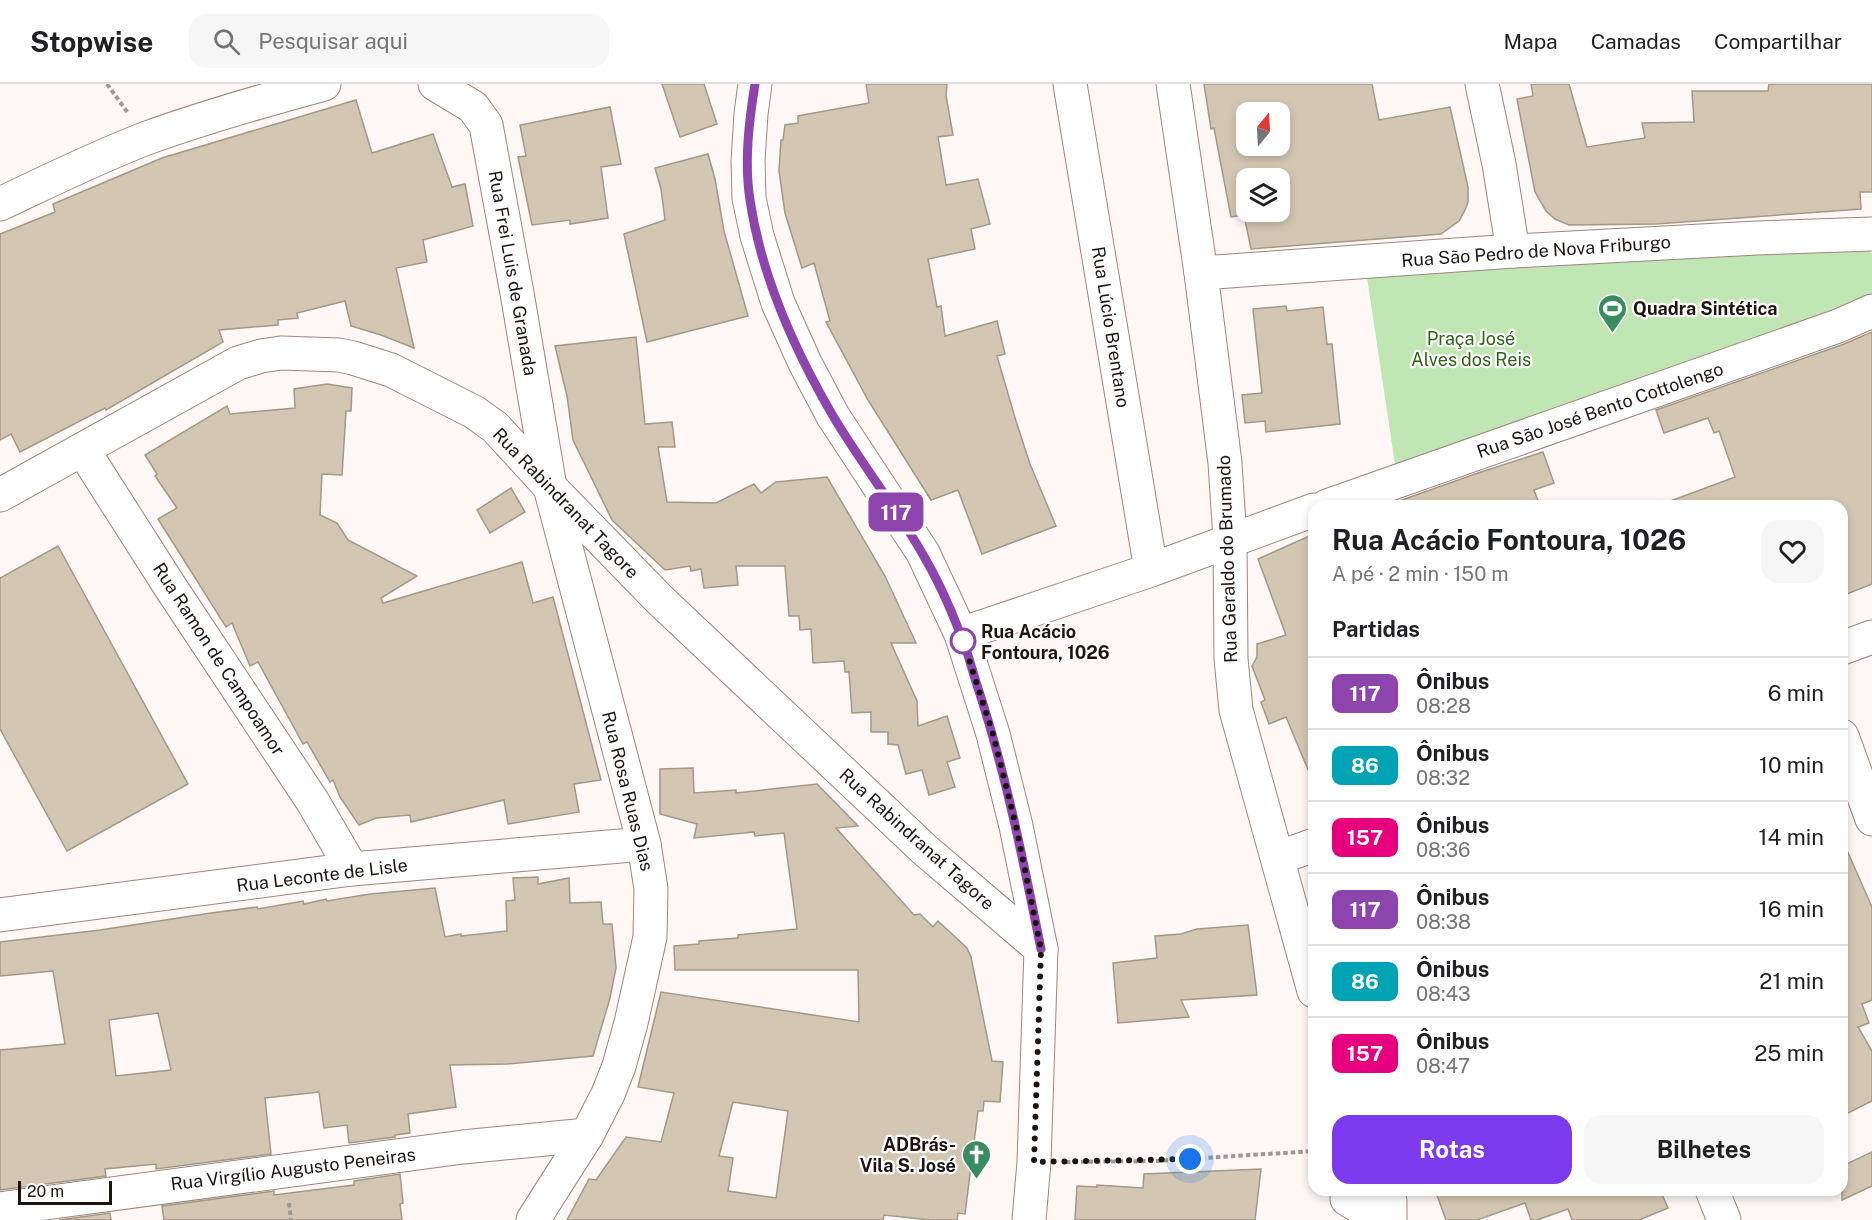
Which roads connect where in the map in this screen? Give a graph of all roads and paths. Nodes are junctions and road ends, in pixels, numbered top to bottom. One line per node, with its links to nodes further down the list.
1 (324, 84): 7 (street)
2 (435, 84): 13 (street, Rua Frei Luis de Granada)
3 (755, 84): 19 (street)
4 (1070, 84): 18 (street, Rua Lúcio Brentano)
5 (1173, 84): 10 (street, Rua Geraldo do Brumado)
6 (1482, 84): 9 (street)
7 (0, 204)
8 (1864, 240): 9 (street, Rua São Pedro de Nova Friburgo)
9 (1513, 251): 10 (street, Rua São Pedro de Nova Friburgo)
10 (1201, 273): 17 (street, Rua Geraldo do Brumado)
11 (1872, 311): 15 (street, Rua São José Bento Cottolengo)
12 (83, 450): 13 (street, Rua Rabindranat Tagore); 14 (street, Rua Rabindranat Tagore); 27 (street, Rua Ramon de Campoamor)
13 (550, 487): 24 (street, Rua Rosa Ruas Dias); 29 (street, Rua Rabindranat Tagore)
14 (0, 495)
15 (1344, 500)
16 (1308, 512): 17 (street)
17 (1230, 539): 18 (street); 26 (street, Rua Geraldo do Brumado)
18 (1151, 570): 19 (street)
19 (961, 634): 29 (street)
20 (1872, 636): 21 (street)
21 (1848, 646)
22 (1848, 753): 23 (street)
23 (1872, 819)
24 (644, 844): 27 (street, Rua Leconte de Lisle); 31 (street, Rua Rosa Ruas Dias)
25 (1308, 847): 26 (street)
26 (1278, 858): 30 (street, Rua Geraldo do Brumado)
27 (352, 869): 28 (street, Rua Leconte de Lisle)
28 (0, 915)
29 (1041, 949): 33 (street)
30 (1308, 969)
31 (587, 1135): 37 (street, Rua Virgílio Augusto Peneiras); 38 (street, Rua Rosa Ruas Dias)
32 (1308, 1151): 33 (path)
33 (1034, 1162): 39 (street)
34 (1389, 1196): 41 (street)
35 (1715, 1196): 42 (street)
36 (1346, 1203): 40 (street)
37 (0, 1209)
38 (533, 1220)
39 (1029, 1220)
40 (1382, 1220)
41 (1390, 1220)
42 (1724, 1220)

